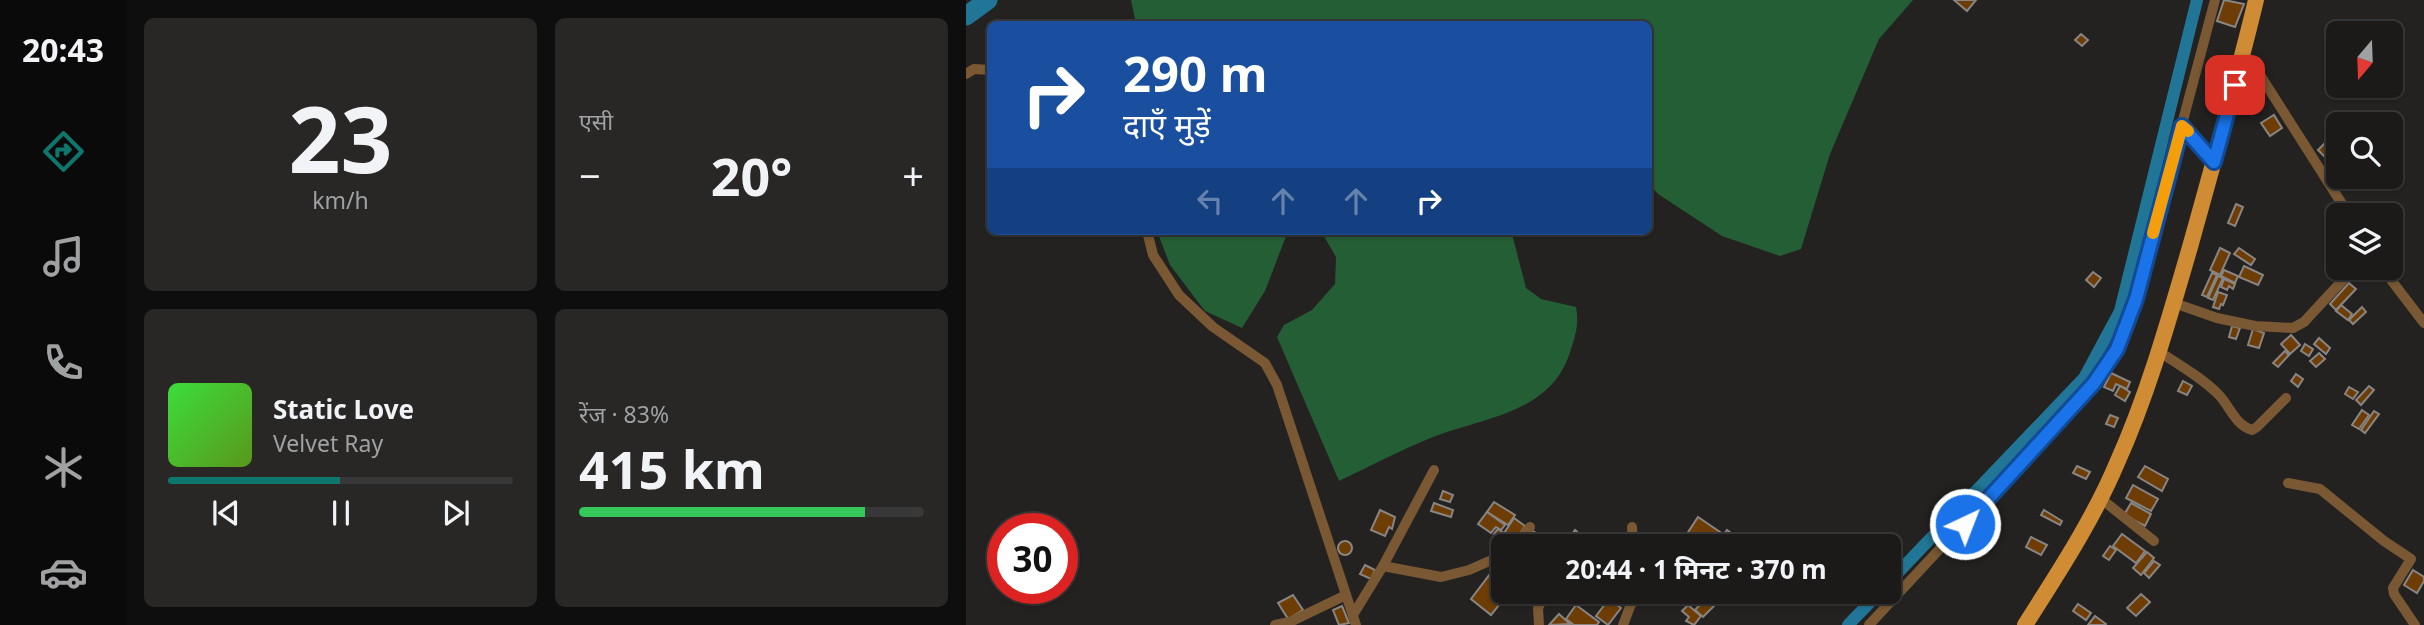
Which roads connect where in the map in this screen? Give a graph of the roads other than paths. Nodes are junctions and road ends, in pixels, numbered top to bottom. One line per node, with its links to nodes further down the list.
1 (2215, 0): 6 (street)
2 (2256, 0): 3 (main road)
3 (2241, 59): 7 (main road); 8 (street)
4 (987, 70): 5 (street)
5 (966, 74)
6 (2182, 126): 7 (street); 33 (street)
7 (2214, 162): 12 (main road)
8 (2341, 203)
9 (1148, 235): 26 (street)
10 (2343, 280): 12 (street)
11 (2391, 280): 13 (street)
12 (2174, 303): 14 (main road)
13 (2424, 323)
14 (2158, 351): 15 (street); 18 (main road)
15 (2286, 398)
16 (1434, 470): 25 (street)
17 (2288, 483): 35 (street)
18 (2100, 498): 23 (street); 34 (main road)
19 (1530, 527): 21 (street)
20 (1632, 527): 22 (street)
21 (1525, 534)
22 (1632, 534)
23 (2154, 541)
24 (1491, 560): 25 (street)
25 (1383, 566): 29 (street)
26 (1346, 595): 29 (street); 30 (street)
27 (1540, 604): 31 (street)
28 (1631, 604): 32 (street)
29 (1354, 620)
30 (1275, 625)
31 (1539, 625)
32 (1623, 625)
33 (1869, 625)
34 (2025, 625)
35 (2415, 625)

